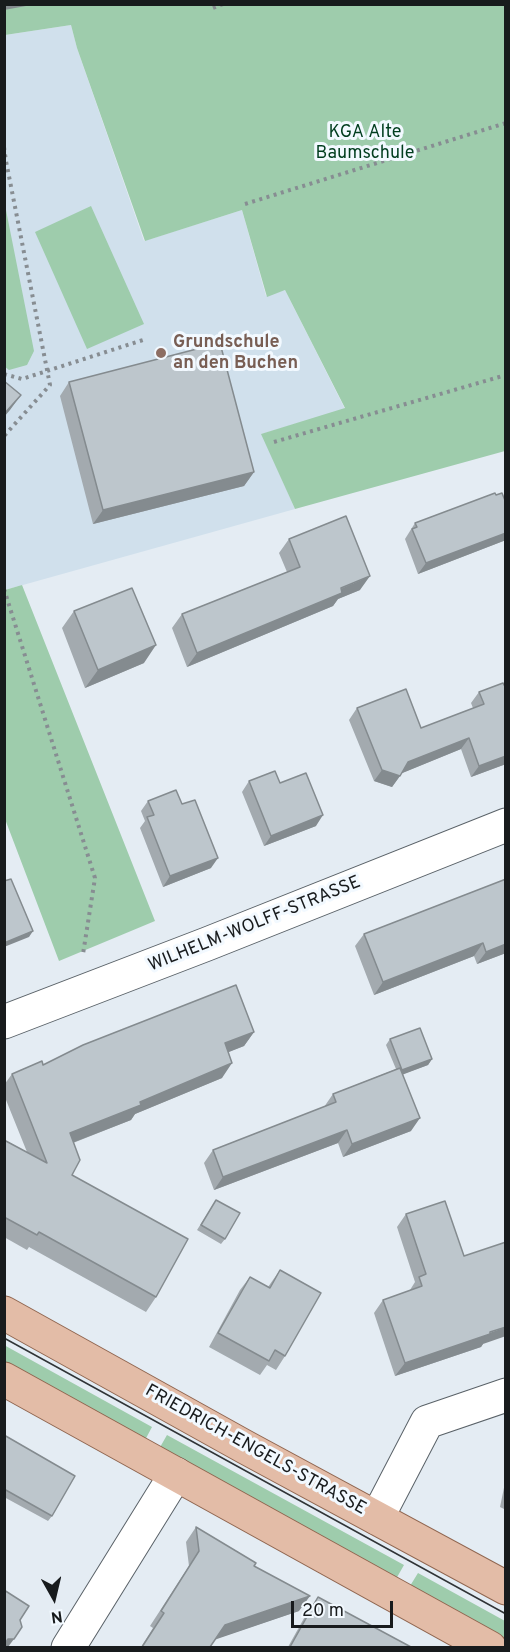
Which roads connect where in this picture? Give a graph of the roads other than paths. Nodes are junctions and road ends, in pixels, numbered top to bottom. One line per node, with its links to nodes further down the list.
1 (506, 825): 2 (street, WILHELM-WOLFF-STRASSE)
2 (4, 1022)
3 (4, 1313): 7 (main road, FRIEDRICH-ENGELS-STRASSE)
4 (4, 1379): 6 (main road)
5 (506, 1395): 7 (street)
6 (176, 1474): 9 (street); 10 (main road)
7 (377, 1518): 8 (main road, FRIEDRICH-ENGELS-STRASSE)
8 (506, 1588)
9 (68, 1647)
10 (490, 1647)

